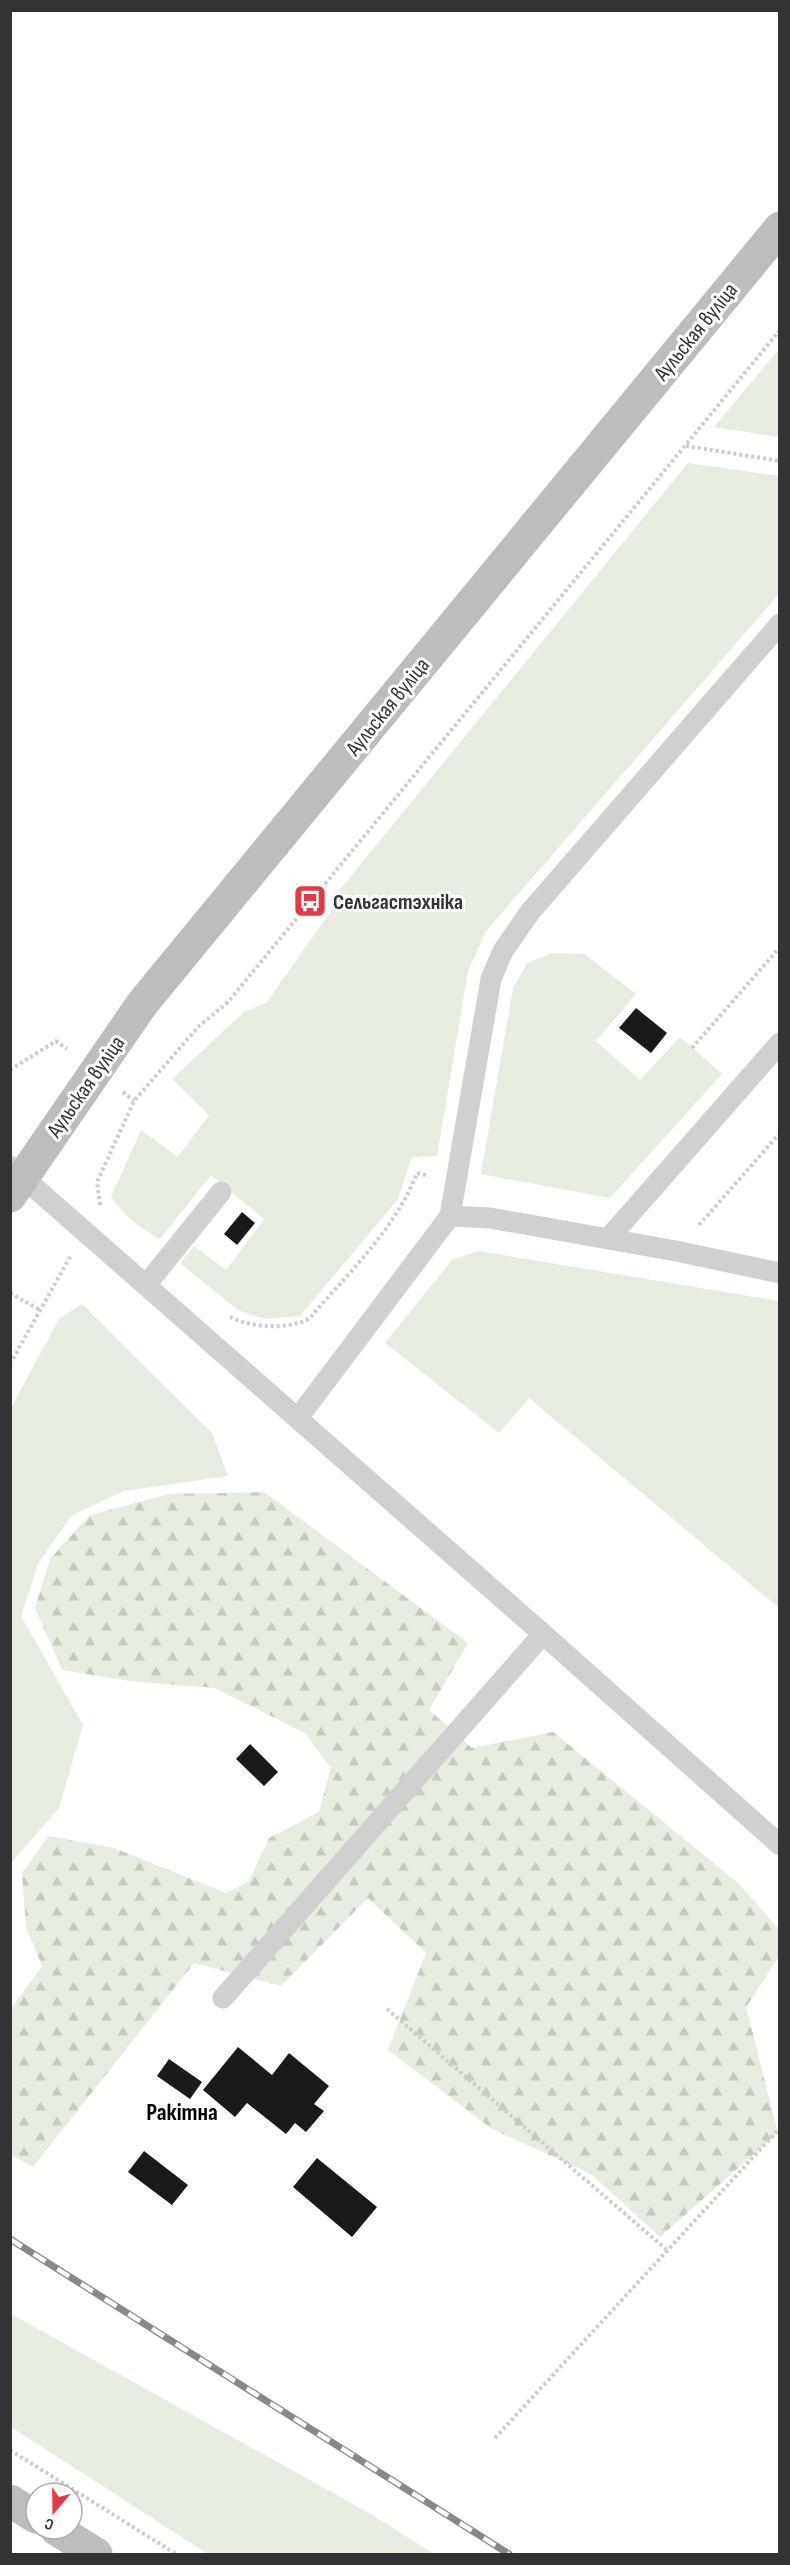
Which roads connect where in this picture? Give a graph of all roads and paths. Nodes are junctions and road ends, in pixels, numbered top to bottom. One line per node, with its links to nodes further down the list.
1 (780, 228): 2 (street, Аульская вуліца)
2 (765, 259): 13 (street, Аульская вуліца)
3 (780, 330): 4 (path)
4 (685, 446): 5 (path); 17 (path)
5 (780, 461)
6 (780, 624): 14 (lane)
7 (780, 947): 10 (path)
8 (56, 1041): 11 (path)
9 (780, 1043): 18 (lane)
10 (692, 1048)
11 (10, 1070)
12 (780, 1134): 19 (path)
13 (15, 1179): 17 (lane)
14 (456, 1181): 16 (lane); 24 (path)
15 (221, 1192): 21 (lane)
16 (450, 1216): 18 (lane); 26 (lane)
17 (86, 1234): 21 (lane); 23 (path)
18 (608, 1239): 19 (lane)
19 (676, 1251): 20 (lane)
20 (780, 1273)
21 (146, 1285): 26 (lane)
22 (10, 1293): 23 (path)
23 (40, 1310): 25 (path)
24 (222, 1311)
25 (10, 1364)
26 (297, 1418): 27 (lane)
27 (543, 1634): 28 (lane); 29 (lane)
28 (780, 1845)
29 (223, 1998)
30 (387, 2009): 32 (path)
31 (780, 2128): 32 (path)
32 (667, 2250): 33 (path)
33 (495, 2438)
34 (10, 2450): 39 (path)
35 (10, 2501): 36 (street)
36 (24, 2510)
37 (75, 2541): 38 (street)
38 (96, 2554)
39 (176, 2554)

